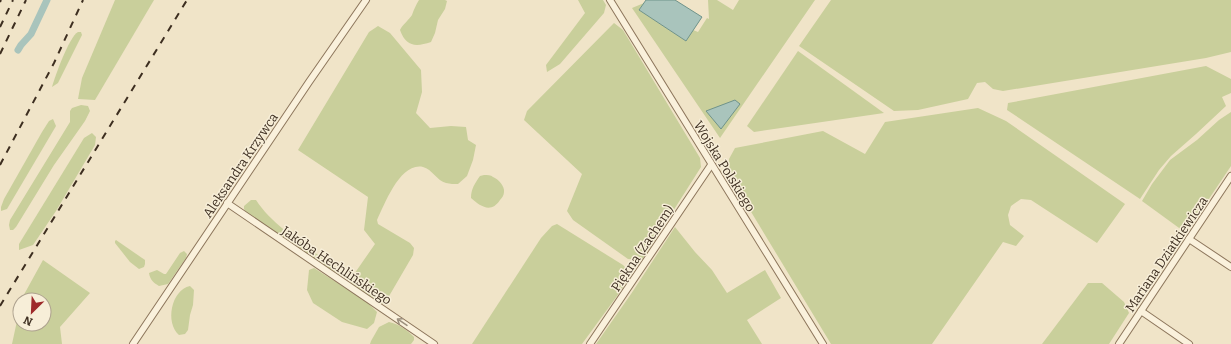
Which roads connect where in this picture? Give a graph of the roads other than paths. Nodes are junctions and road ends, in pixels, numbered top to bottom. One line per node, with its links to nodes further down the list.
1 (366, 0): 5 (street, Aleksandra Krzywca)
2 (610, 0): 3 (street, Wojska Polskiego)
3 (711, 165): 11 (street, Piękna (Zachem)); 12 (street, Wojska Polskiego)
4 (1231, 176): 6 (street, Mariana Dziatkiewicza)
5 (227, 204): 9 (street, Aleksandra Krzywca); 10 (street, Jakóba Hechlińskiego, one-way to 5)
6 (1189, 239): 7 (street); 8 (street, Mariana Dziatkiewicza)
7 (1231, 268)
8 (1141, 311): 13 (street, Mariana Dziatkiewicza); 14 (street)
9 (133, 344)
10 (434, 344)
11 (590, 344)
12 (822, 344)
13 (1120, 344)
14 (1189, 344)

